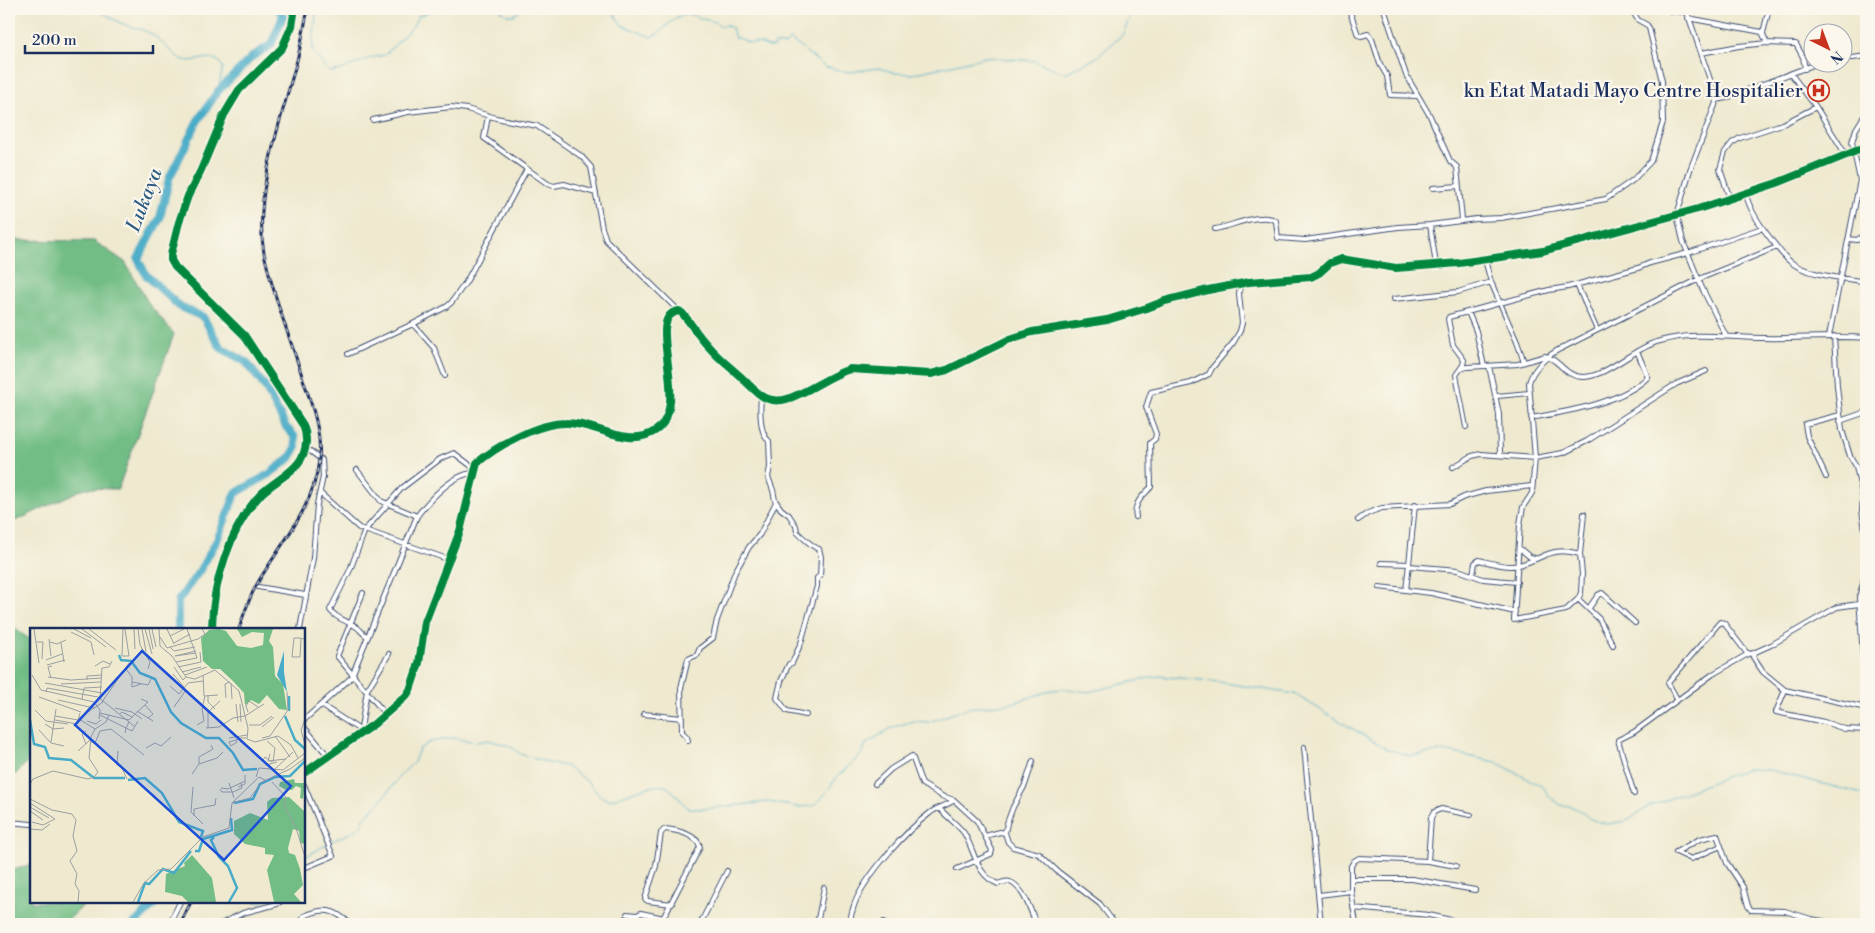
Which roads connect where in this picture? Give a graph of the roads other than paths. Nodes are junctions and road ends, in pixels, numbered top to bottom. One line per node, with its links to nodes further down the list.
1 (291, 9): 72 (street)
2 (1349, 9): 17 (street)
3 (1384, 9): 17 (street)
4 (1631, 9): 30 (street)
5 (1668, 9): 7 (street)
6 (1769, 9): 9 (street)
7 (1686, 10): 8 (street)
8 (1688, 18): 9 (street); 11 (street)
9 (1764, 33): 10 (street)
10 (1767, 43): 11 (street); 12 (street)
11 (1701, 53): 18 (street)
12 (1802, 55)
13 (1866, 56): 14 (street)
14 (1852, 58)
15 (1802, 70): 16 (street)
16 (1791, 74): 18 (street); 19 (street)
17 (1418, 96): 25 (street)
18 (1717, 100): 37 (street)
19 (1816, 107): 23 (street); 29 (street)
20 (1866, 113): 35 (street)
21 (488, 116): 22 (street); 24 (street); 27 (street)
22 (373, 120)
23 (1846, 155)
24 (527, 169): 27 (street); 50 (street)
25 (1458, 186): 26 (street); 30 (street)
26 (1433, 188)
27 (596, 193): 48 (street)
28 (1746, 194): 32 (street)
29 (1730, 199)
30 (1462, 220): 31 (street)
31 (1430, 225): 33 (street); 39 (street)
32 (1762, 228): 36 (street); 37 (street)
33 (1215, 229)
34 (1866, 234): 35 (street)
35 (1849, 239): 40 (street)
36 (1777, 247): 40 (street); 41 (street)
37 (1688, 253): 41 (street); 45 (street)
38 (1485, 260): 42 (street)
39 (1436, 265)
40 (1840, 277): 43 (street); 53 (street)
41 (1699, 280): 51 (street); 52 (street)
42 (1491, 282): 46 (street); 47 (street)
43 (1866, 282)
44 (1240, 284): 86 (street)
45 (1578, 285): 47 (street); 51 (street)
46 (1394, 300)
47 (1500, 303): 49 (street); 58 (street)
48 (679, 311)
49 (1468, 312): 59 (street); 61 (street)
50 (413, 324): 56 (street); 63 (street)
51 (1597, 330): 57 (street)
52 (1726, 336): 53 (street); 55 (street)
53 (1831, 336): 54 (street); 68 (street)
54 (1866, 338)
55 (1637, 351): 57 (street); 69 (street)
56 (348, 354)
57 (1550, 357): 58 (street); 64 (street)
58 (1524, 362): 60 (street)
59 (1484, 366): 60 (street); 61 (street)
60 (1489, 366): 65 (street)
61 (1462, 368): 71 (street)
62 (1706, 371): 74 (street)
63 (445, 376)
64 (1529, 393): 65 (street); 69 (street)
65 (1497, 396): 73 (street)
66 (761, 397): 81 (street)
67 (1866, 412): 70 (street)
68 (1840, 415): 70 (street); 77 (street)
69 (1532, 418): 74 (street)
70 (1840, 421): 80 (street)
71 (1466, 427)
72 (306, 447): 79 (street); 112 (street)
73 (1500, 454): 74 (street); 75 (street)
74 (1535, 458): 78 (street)
75 (1453, 467)
76 (357, 470): 82 (street)
77 (1826, 477)
78 (1532, 486): 83 (street); 91 (street)
79 (320, 493): 88 (street); 105 (street)
80 (1865, 498): 89 (street)
81 (776, 502): 129 (street); 130 (street)
82 (387, 504): 85 (street); 85 (street); 88 (street)
83 (1415, 505): 87 (street); 97 (street)
84 (1584, 514): 92 (street)
85 (417, 516): 90 (street)
86 (1136, 518)
87 (1358, 520)
88 (366, 530): 90 (street); 111 (street)
89 (1866, 537)
90 (405, 544): 94 (street); 114 (street)
91 (1519, 548): 93 (street); 98 (street)
92 (1580, 554): 93 (street); 106 (street)
93 (1537, 558): 98 (street)
94 (450, 560)
95 (1866, 560): 107 (street)
96 (1381, 562): 97 (street)
97 (1409, 564): 99 (street); 103 (street)
98 (1518, 565): 99 (street); 100 (street)
99 (1473, 574): 100 (street)
100 (1517, 582): 109 (street)
101 (1379, 587): 103 (street)
102 (258, 588): 105 (street)
103 (1406, 590): 109 (street)
104 (363, 594): 111 (street)
105 (306, 595): 113 (street)
106 (1578, 598): 108 (street); 109 (street)
107 (1859, 604): 116 (street); 117 (street)
108 (1589, 608): 110 (street); 115 (street)
109 (1515, 612)
110 (1635, 623)
111 (350, 624): 114 (street); 120 (street)
112 (212, 628)
113 (300, 628)
114 (368, 637): 120 (street)
115 (1613, 645)
116 (1865, 648): 124 (street)
117 (1755, 653): 119 (street); 122 (street)
118 (389, 654): 121 (street)
119 (1748, 654): 123 (street); 123 (street)
120 (353, 674): 121 (street); 125 (street)
121 (367, 690): 125 (street); 128 (street)
122 (1785, 690): 126 (street); 133 (street)
123 (1678, 699): 140 (street)
124 (1866, 701)
125 (321, 704): 131 (street)
126 (1866, 708)
127 (644, 714): 130 (street)
128 (386, 715)
129 (806, 715)
130 (682, 718): 134 (street)
131 (305, 719)
132 (305, 728): 136 (street)
133 (1866, 730)
134 (688, 742)
135 (1304, 747): 159 (street)
136 (328, 757)
137 (1033, 761): 146 (street)
138 (875, 784): 141 (street)
139 (305, 788): 152 (street)
140 (1634, 794)
141 (954, 800): 142 (street); 147 (street)
142 (939, 808): 150 (street); 173 (street)
143 (1471, 815): 149 (street)
144 (9, 822): 145 (street)
145 (30, 824)
146 (1005, 833): 147 (street); 175 (street)
147 (985, 836): 150 (street)
148 (1721, 846): 148 (street); 179 (street)
149 (1428, 861): 151 (street); 155 (street)
150 (976, 862): 153 (street); 174 (street)
151 (1456, 866)
152 (305, 868)
153 (957, 869)
154 (727, 871): 171 (street)
155 (1351, 879): 157 (street); 158 (street)
156 (824, 888): 172 (street)
157 (1475, 890)
158 (1351, 891): 159 (street); 163 (street)
159 (1319, 895): 176 (street)
160 (180, 903): 166 (street)
161 (278, 903): 167 (street)
162 (672, 904): 162 (street); 165 (street)
163 (1353, 908): 177 (street); 178 (street)
164 (627, 914): 165 (street)
165 (664, 918): 170 (street)
166 (169, 924)
167 (221, 924)
168 (300, 924): 169 (street)
169 (350, 924)
170 (660, 924)
171 (700, 924)
172 (817, 924)
173 (850, 924)
174 (1036, 924)
175 (1115, 924)
176 (1322, 924)
177 (1356, 924)
178 (1468, 924)
179 (1839, 924)

